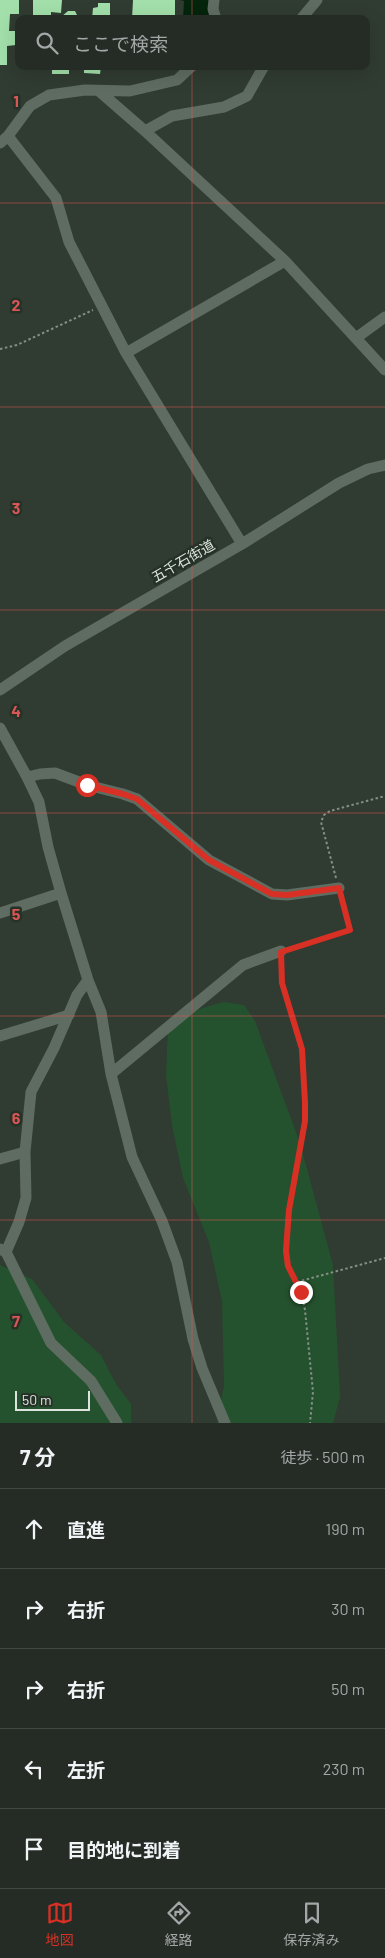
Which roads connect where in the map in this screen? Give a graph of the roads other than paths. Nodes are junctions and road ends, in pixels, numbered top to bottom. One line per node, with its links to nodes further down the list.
1 (214, 0): 3 (street)
2 (317, 0): 4 (street)
3 (215, 15)
4 (304, 15)
5 (188, 70): 7 (street)
6 (262, 70): 8 (street)
7 (100, 92): 8 (street); 9 (street)
8 (145, 131): 10 (street)
9 (4, 139): 13 (street)
10 (286, 261): 12 (street); 13 (street)
11 (385, 317): 12 (street)
12 (356, 338): 14 (street)
13 (126, 353): 16 (street)
14 (385, 370)
15 (385, 465): 16 (street, 五千石街道)
16 (242, 544): 17 (street, 五千石街道)
17 (0, 690)
18 (0, 728): 19 (street)
19 (27, 777): 20 (street); 21 (street)
20 (339, 888)
21 (61, 893): 22 (street); 24 (street)
22 (0, 913)
23 (281, 952): 27 (street)
24 (88, 980): 25 (street); 27 (street)
25 (68, 1015): 26 (street); 28 (street)
26 (0, 1036)
27 (111, 1074): 32 (street)
28 (25, 1152): 29 (street); 30 (street)
29 (0, 1159)
30 (3, 1250): 31 (street)
31 (117, 1423)
32 (225, 1423)

